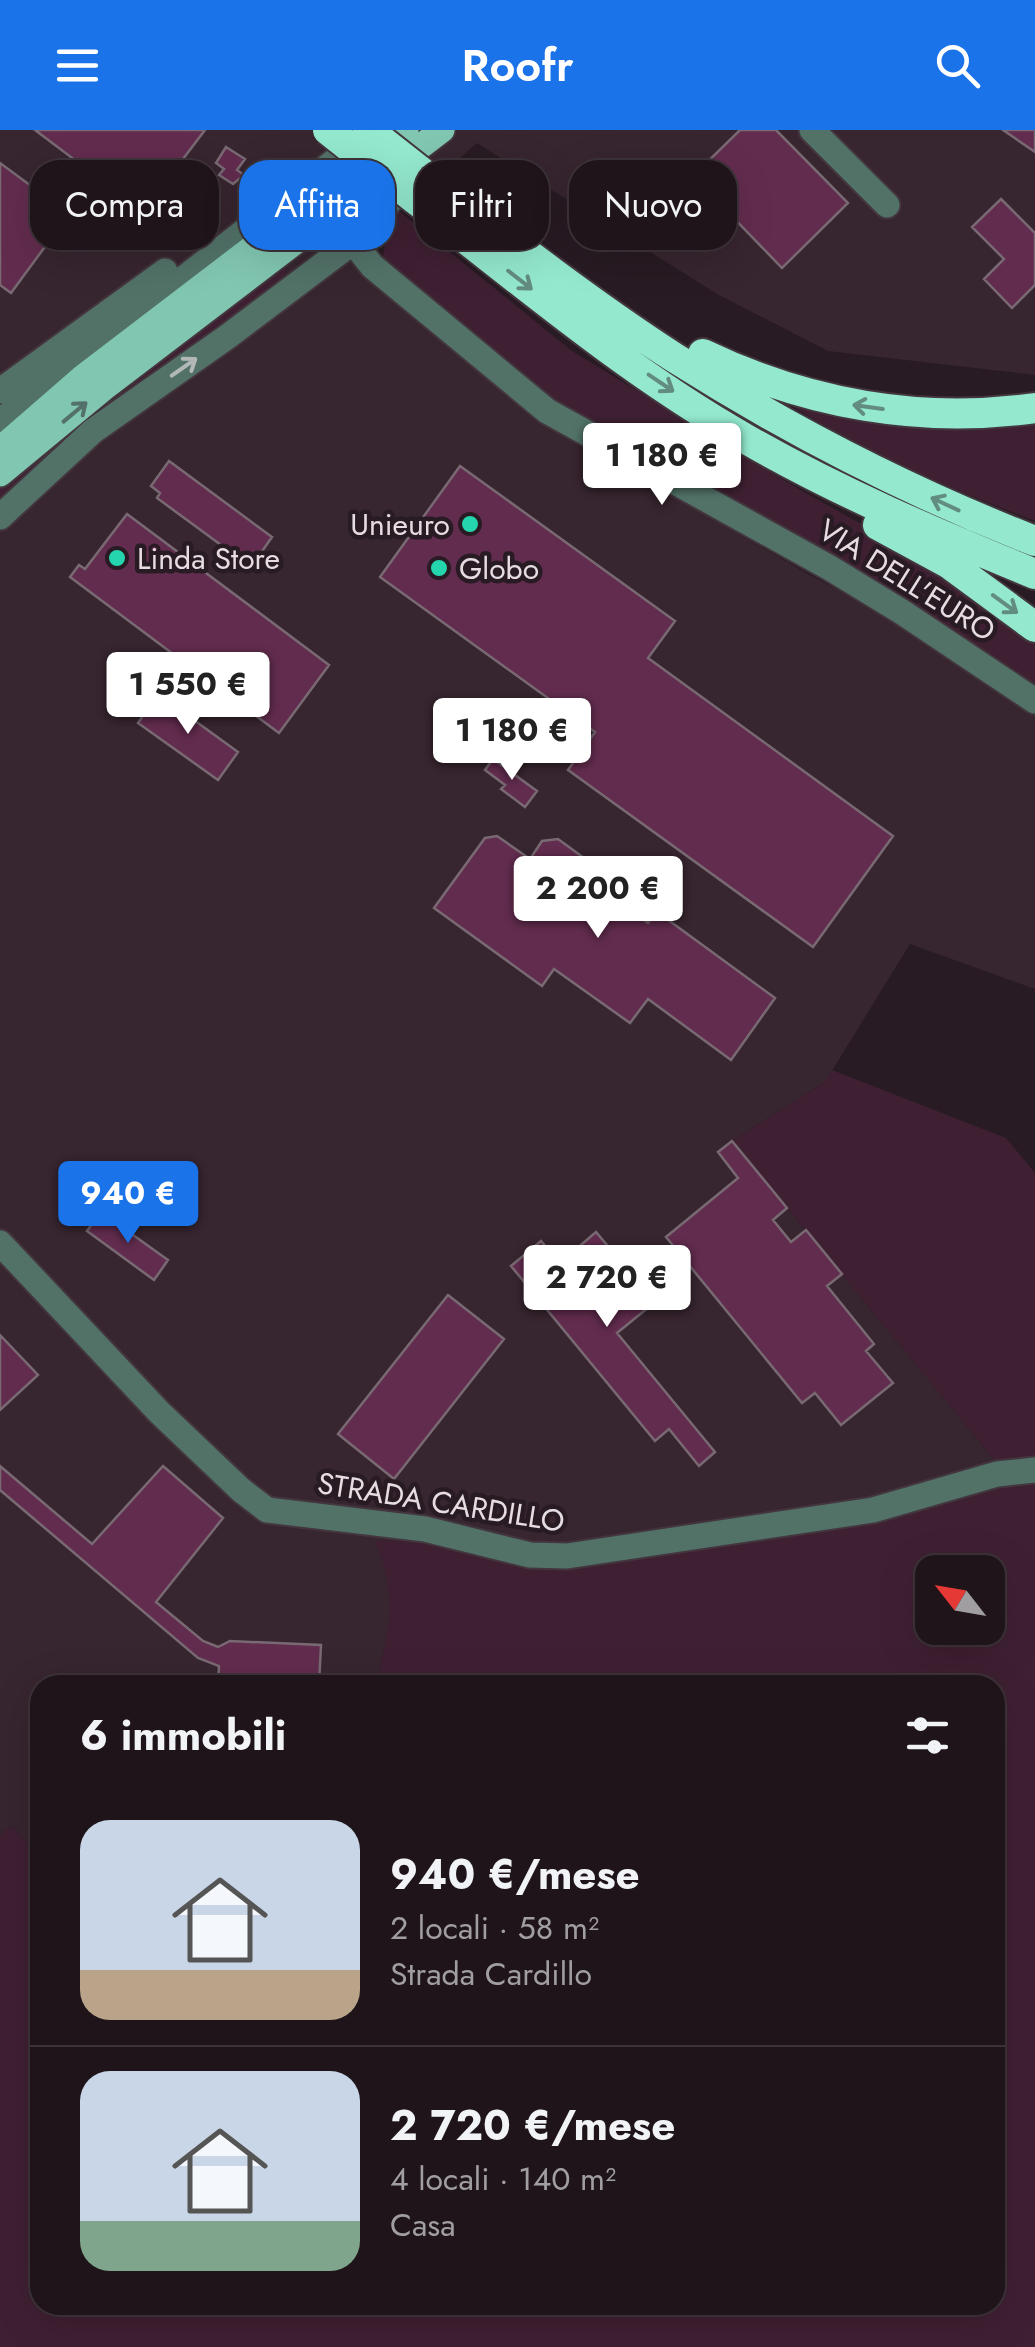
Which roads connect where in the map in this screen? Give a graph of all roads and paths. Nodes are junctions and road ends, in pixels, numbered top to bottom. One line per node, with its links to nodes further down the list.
1 (328, 130): 8 (highway, bridge)
2 (339, 130): 16 (street)
3 (370, 130): 7 (highway, bridge); 18 (street)
4 (406, 130): 20 (main road)
5 (812, 130): 10 (street)
6 (440, 132): 9 (street); 21 (main road, one-way to 6)
7 (415, 180)
8 (415, 184)
9 (395, 195)
10 (888, 205)
11 (343, 250): 22 (street, one-way to 11)
12 (360, 250): 26 (street, VIA DELL'EURO)
13 (492, 250): 19 (highway, one-way to 19)
14 (523, 250): 23 (highway, one-way to 14)
15 (548, 250): 17 (highway, one-way to 15)
16 (0, 391)
17 (1035, 408)
18 (0, 421)
19 (746, 439): 24 (highway); 25 (highway, one-way to 25)
20 (0, 449)
21 (0, 474)
22 (0, 517)
23 (1035, 541)
24 (1035, 574)
25 (1035, 626)
26 (1035, 701)
27 (0, 1243): 28 (street, STRADA CARDILLO)
28 (1035, 1470)

